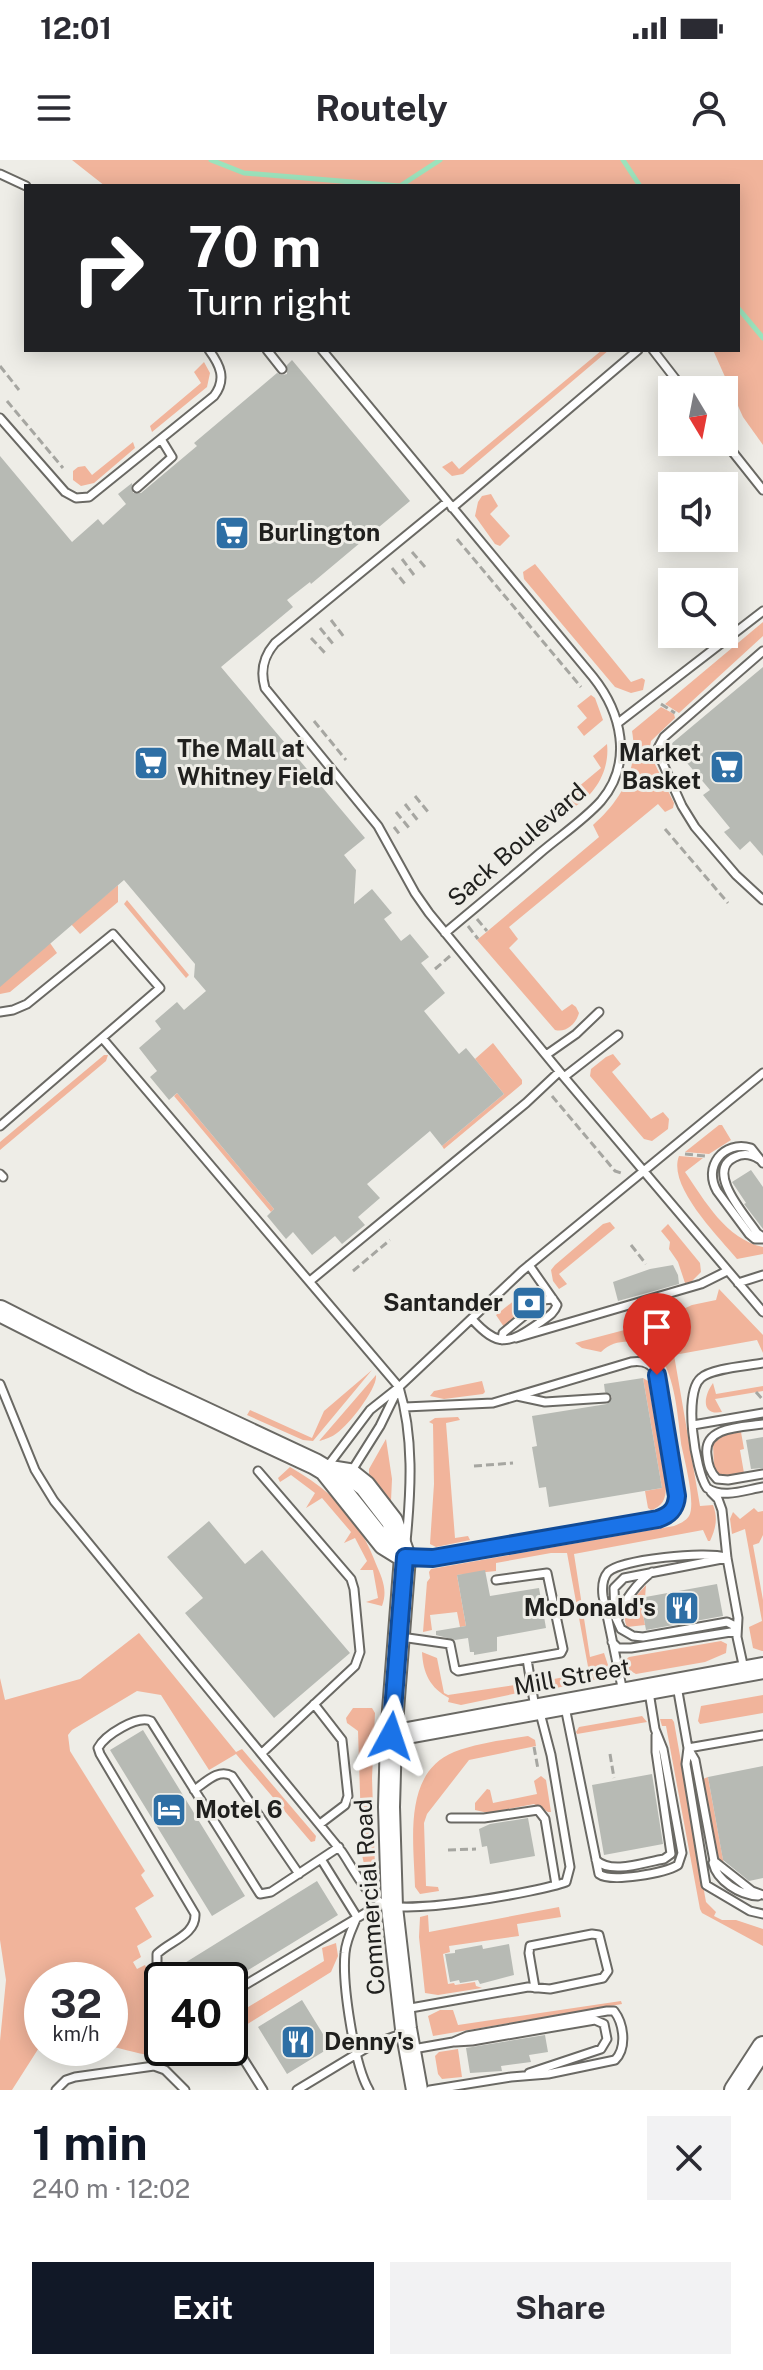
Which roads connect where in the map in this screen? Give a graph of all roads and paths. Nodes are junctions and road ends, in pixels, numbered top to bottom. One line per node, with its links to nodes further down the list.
1 (0, 174): 2 (lane)
2 (24, 185)
3 (210, 352): 14 (lane)
4 (269, 352): 9 (lane)
5 (324, 352): 19 (lane, Sack Boulevard)
6 (636, 352): 19 (lane)
7 (655, 352): 10 (lane)
8 (0, 366): 11 (path)
9 (282, 369)
10 (673, 376)
11 (19, 390)
12 (7, 401): 16 (path)
13 (0, 418): 14 (lane)
14 (161, 439): 17 (lane)
15 (736, 456): 18 (lane)
16 (63, 468)
17 (137, 488)
18 (763, 490)
19 (449, 505): 39 (lane, Sack Boulevard); 50 (lane)
20 (457, 539): 35 (path)
21 (412, 552): 23 (path)
22 (402, 559): 25 (path)
23 (425, 567)
24 (392, 568): 26 (path)
25 (414, 575)
26 (405, 584)
27 (763, 611): 36 (lane)
28 (331, 620): 30 (path)
29 (320, 628): 32 (path)
30 (344, 637)
31 (311, 638): 34 (path)
32 (334, 645)
33 (763, 651): 37 (lane)
34 (325, 653)
35 (581, 687)
36 (652, 697): 37 (path); 39 (lane)
37 (684, 720): 48 (lane)
38 (314, 721): 40 (path)
39 (618, 723): 50 (lane, Sack Boulevard)
40 (346, 760)
41 (415, 796): 44 (path)
42 (405, 804): 45 (path)
43 (396, 812): 46 (path)
44 (429, 813)
45 (419, 822)
46 (410, 829)
47 (665, 829): 49 (path)
48 (763, 900)
49 (728, 903)
50 (445, 933): 51 (lane, Sack Boulevard)
51 (459, 949): 52 (path); 57 (lane, Sack Boulevard)
52 (435, 969)
53 (0, 1012): 56 (lane)
54 (599, 1012): 57 (lane)
55 (618, 1035): 59 (lane)
56 (103, 1039): 61 (lane); 75 (lane)
57 (546, 1055): 59 (lane, Sack Boulevard)
58 (763, 1073): 62 (lane)
59 (561, 1074): 65 (lane, Sack Boulevard); 75 (lane)
60 (550, 1094): 66 (path)
61 (0, 1126)
62 (666, 1152): 63 (path); 65 (lane)
63 (717, 1157): 64 (lane); 67 (lane)
64 (763, 1163): 67 (lane)
65 (645, 1170): 71 (lane); 73 (lane, Sack Boulevard)
66 (621, 1173)
67 (763, 1238)
68 (390, 1240): 72 (path)
69 (631, 1245): 70 (path)
70 (646, 1264)
71 (529, 1265): 77 (lane); 80 (lane)
72 (353, 1271)
73 (727, 1271): 76 (lane, Sack Boulevard); 81 (lane)
74 (763, 1275): 76 (lane)
75 (310, 1281): 85 (lane)
76 (738, 1283): 79 (lane, Sack Boulevard)
77 (553, 1299): 81 (lane); 82 (lane)
78 (0, 1311): 96 (street)
79 (763, 1312)
80 (472, 1319): 82 (lane); 85 (lane)
81 (516, 1338): 82 (lane)
82 (502, 1340)
83 (763, 1363): 93 (lane)
84 (0, 1384): 123 (lane)
85 (399, 1387): 90 (lane); 96 (lane); 99 (lane)
86 (756, 1392): 89 (path)
87 (517, 1396): 88 (lane); 90 (lane); 102 (lane)
88 (606, 1398)
89 (763, 1400)
90 (405, 1407): 102 (lane)
91 (763, 1413): 93 (lane)
92 (763, 1424): 98 (lane)
93 (693, 1425): 101 (lane)
94 (513, 1463): 95 (path)
95 (474, 1466)
96 (325, 1470): 99 (street)
97 (258, 1471): 115 (lane)
98 (763, 1474)
99 (345, 1482): 102 (street)
100 (763, 1487): 101 (lane)
101 (710, 1491): 103 (lane)
102 (405, 1557): 108 (street, Commercial Road)
103 (727, 1558): 104 (lane); 107 (lane); 109 (lane)
104 (654, 1571): 106 (lane); 106 (lane)
105 (496, 1580): 110 (lane)
106 (619, 1625): 107 (lane)
107 (737, 1631): 109 (lane); 111 (lane)
108 (399, 1637): 110 (lane); 120 (street, Commercial Road)
109 (611, 1640): 114 (lane)
110 (527, 1659): 117 (lane)
111 (754, 1670): 112 (street, Mill Street)
112 (677, 1684): 113 (street, Mill Street); 122 (lane)
113 (648, 1689): 114 (street, Mill Street); 118 (lane)
114 (623, 1694): 116 (street, Mill Street)
115 (314, 1704): 123 (lane); 129 (lane)
116 (564, 1705): 117 (street, Mill Street); 133 (lane)
117 (538, 1710): 120 (street, Mill Street); 136 (lane)
118 (656, 1733): 133 (lane); 133 (lane)
119 (763, 1735): 122 (lane)
120 (391, 1736): 138 (street, Commercial Road)
121 (534, 1747): 125 (path)
122 (688, 1748): 137 (lane); 139 (lane)
123 (262, 1753): 129 (lane)
124 (610, 1754): 126 (path)
125 (538, 1769)
126 (614, 1778)
127 (194, 1790): 135 (lane); 135 (lane); 141 (lane)
128 (451, 1818): 136 (lane)
129 (320, 1824): 130 (lane)
130 (339, 1847): 134 (lane); 138 (lane)
131 (476, 1849): 132 (path)
132 (448, 1850)
133 (595, 1858)
134 (321, 1859): 135 (lane); 140 (lane)
135 (299, 1874)
136 (556, 1885): 138 (lane)
137 (763, 1895)
138 (387, 1905): 140 (lane); 144 (street, Commercial Road)
139 (763, 1914)
140 (357, 1917): 142 (lane); 148 (lane)
141 (157, 1962)
142 (248, 1983)
143 (535, 1988): 143 (lane); 144 (lane)
144 (403, 2009): 145 (street, Commercial Road)
145 (408, 2041): 146 (lane); 148 (lane); 156 (street, Commercial Road)
146 (453, 2042): 150 (lane); 150 (lane)
147 (763, 2047): 158 (street)
148 (357, 2053): 154 (lane); 155 (lane)
149 (248, 2066): 153 (lane)
150 (511, 2077): 157 (lane)
151 (56, 2090): 152 (lane)
152 (185, 2090)
153 (263, 2090)
154 (297, 2090)
155 (369, 2090)
156 (417, 2090)
157 (430, 2090)
158 (735, 2090)

